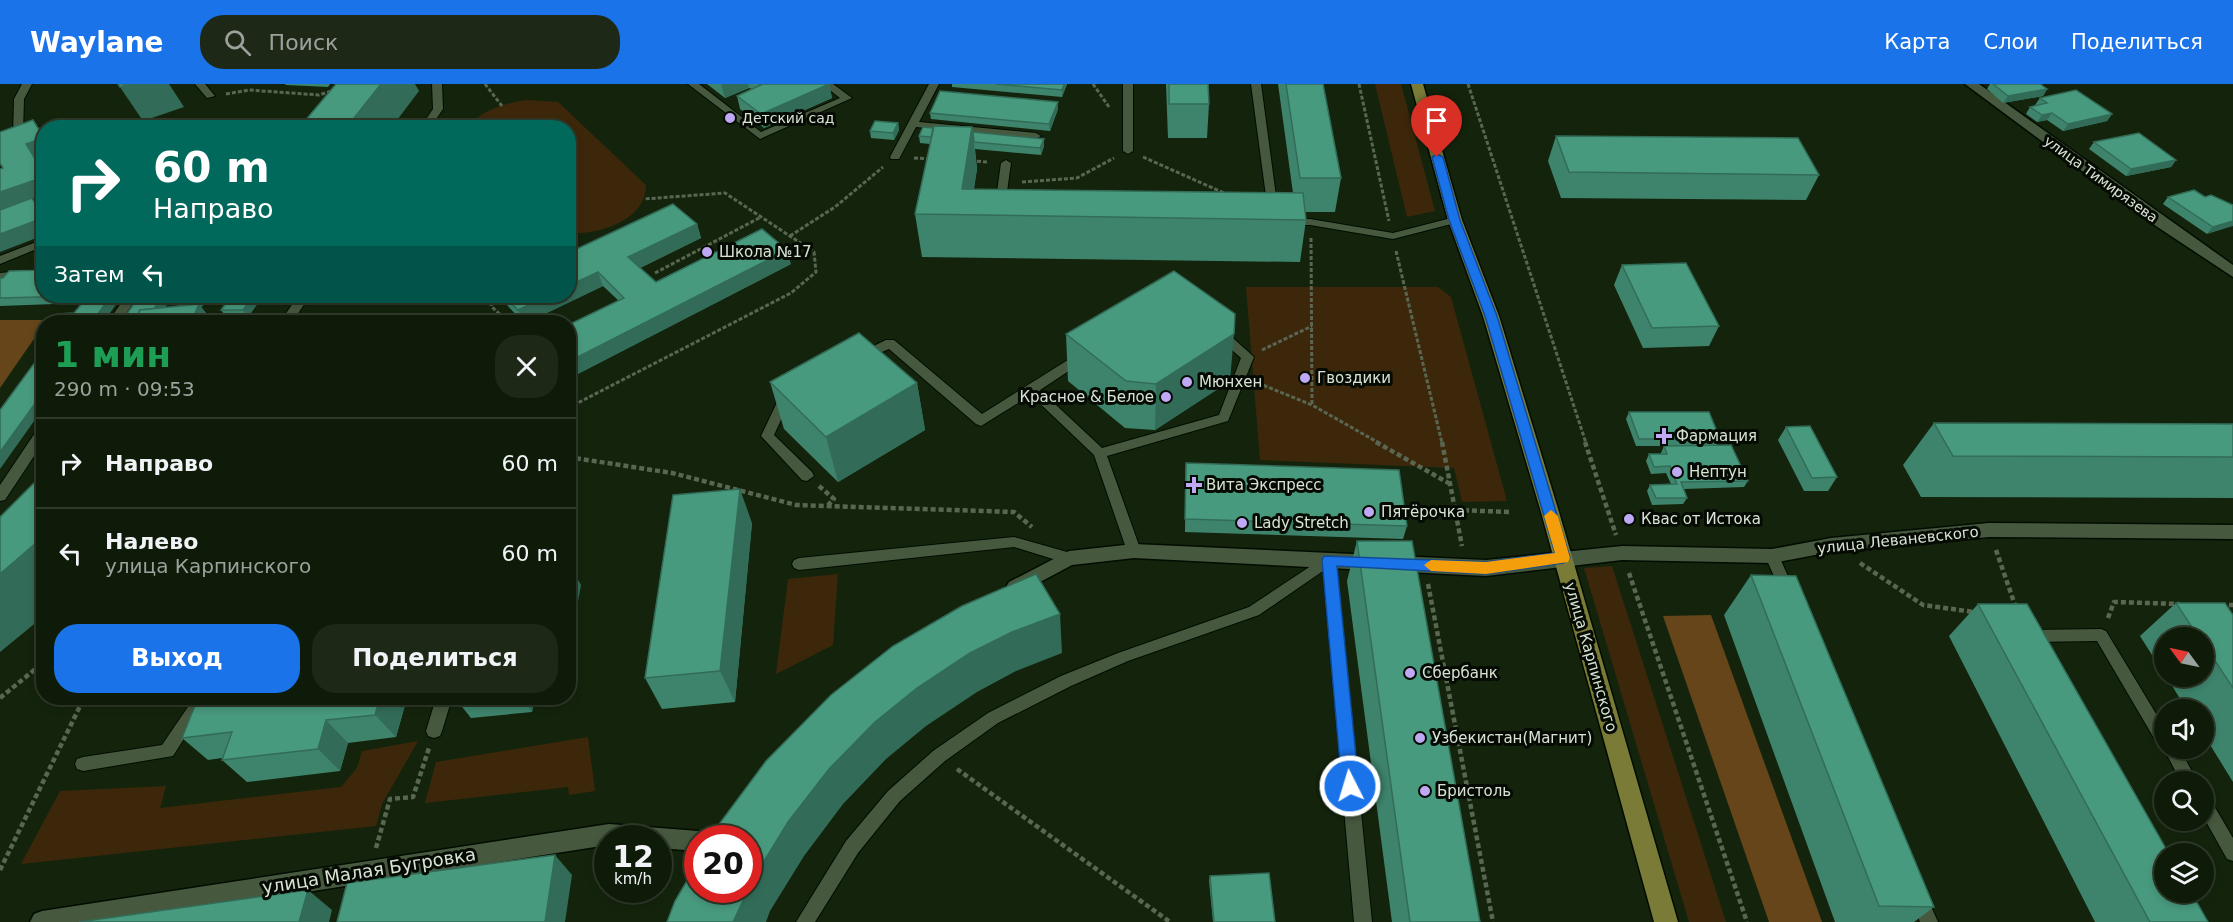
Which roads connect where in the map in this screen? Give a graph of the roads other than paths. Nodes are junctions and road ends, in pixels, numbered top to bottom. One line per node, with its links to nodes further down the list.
1 (27, 84): 16 (lane)
2 (200, 84): 11 (lane)
3 (436, 84): 12 (lane)
4 (693, 84): 5 (lane)
5 (827, 84)
6 (1128, 84): 18 (lane)
7 (1256, 84): 22 (lane)
8 (1417, 84): 22 (main road, улица Карпинского)
9 (1971, 84): 25 (street, улица Тимирязева)
10 (935, 89): 13 (lane)
11 (210, 96)
12 (430, 120)
13 (913, 124): 15 (lane); 19 (lane)
14 (36, 131): 16 (lane)
15 (1036, 136)
16 (18, 137): 17 (lane)
17 (0, 144)
18 (1128, 151)
19 (895, 157)
20 (1006, 163): 21 (lane)
21 (1011, 217)
22 (1455, 220): 41 (main road, улица Карпинского)
23 (36, 245): 24 (lane)
24 (0, 260)
25 (2233, 272)
26 (36, 274): 27 (lane)
27 (0, 277)
28 (1212, 326): 34 (lane)
29 (1096, 346): 32 (lane)
30 (849, 363): 32 (lane)
31 (797, 389): 35 (lane)
32 (1032, 389): 34 (lane)
33 (36, 442): 36 (lane)
34 (1100, 453): 38 (lane)
35 (807, 476)
36 (0, 496)
37 (2233, 531): 39 (street, улица Леваневского)
38 (1134, 551): 40 (street, улица Леваневского); 42 (street, улица Леваневского)
39 (1772, 556): 41 (street, улица Леваневского); 45 (lane)
40 (1069, 558): 43 (lane); 44 (street)
41 (1563, 558): 42 (street, улица Леваневского); 59 (main road, улица Карпинского)
42 (1329, 560): 57 (lane); 58 (lane)
43 (799, 564)
44 (996, 598)
45 (1795, 609)
46 (2040, 657): 49 (lane)
47 (197, 705): 51 (lane)
48 (442, 705): 50 (lane)
49 (2154, 723)
50 (434, 731)
51 (83, 764)
52 (2214, 821): 54 (lane)
53 (684, 840): 56 (street, улица Малая Бугровка)
54 (2233, 853)
55 (1911, 879): 60 (lane)
56 (42, 922)
57 (805, 922)
58 (1363, 922)
59 (1666, 922)
60 (1929, 922)

